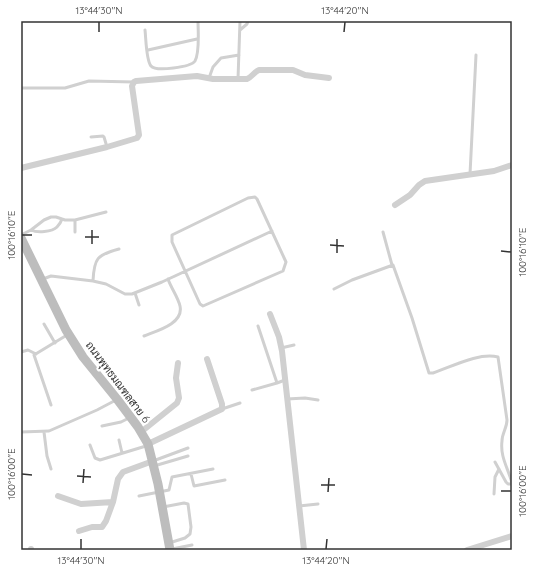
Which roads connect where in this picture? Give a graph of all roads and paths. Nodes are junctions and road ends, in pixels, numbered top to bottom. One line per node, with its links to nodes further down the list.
1 (198, 21): 6 (lane)
2 (240, 21): 5 (lane)
3 (248, 21): 5 (lane)
4 (145, 30): 7 (lane)
5 (240, 30): 8 (lane)
6 (197, 39): 7 (lane); 7 (lane)
7 (148, 50)
8 (239, 55): 10 (lane); 12 (lane)
9 (476, 55): 19 (lane)
10 (209, 78): 12 (street); 13 (street)
11 (329, 78): 12 (street)
12 (238, 79)
13 (134, 82): 14 (lane); 16 (street)
14 (21, 88)
15 (91, 137): 16 (lane)
16 (107, 147): 18 (street)
17 (512, 165): 19 (street)
18 (21, 168)
19 (470, 174): 20 (street)
20 (395, 205)
21 (106, 212): 23 (lane)
22 (62, 219): 23 (lane); 24 (lane); 24 (lane)
23 (75, 220): 26 (lane)
24 (31, 230): 28 (lane)
25 (272, 231): 31 (lane); 31 (lane); 31 (lane)
26 (75, 232)
27 (383, 232): 30 (lane)
28 (21, 239): 32 (main road, ถนนพุทธมณฑลสาย 6)
29 (119, 249): 34 (lane)
30 (392, 265): 35 (lane); 77 (lane)
31 (185, 271): 33 (lane)
32 (41, 280): 34 (lane); 41 (main road, ถนนพุทธมณฑลสาย 6)
33 (168, 280): 36 (lane); 42 (lane)
34 (93, 281): 36 (lane)
35 (334, 289)
36 (135, 293): 37 (lane)
37 (139, 305)
38 (270, 314): 45 (street)
39 (44, 324): 43 (lane)
40 (258, 326): 51 (lane)
41 (69, 334): 43 (lane); 53 (main road, ถนนพุทธมณฑลสาย 6)
42 (144, 336)
43 (55, 343): 47 (lane)
44 (294, 345): 45 (lane)
45 (281, 348): 50 (street)
46 (21, 352): 47 (lane)
47 (36, 354): 57 (lane)
48 (207, 359): 58 (street)
49 (178, 362): 61 (street)
50 (285, 380): 51 (lane); 54 (street)
51 (277, 383): 52 (lane)
52 (252, 390)
53 (117, 399): 59 (main road, ถนนพุทธมณฑลสาย 6); 63 (lane)
54 (287, 399): 55 (lane); 84 (street)
55 (318, 400)
56 (240, 404): 58 (lane)
57 (51, 405)
58 (222, 409): 65 (street)
59 (131, 417): 60 (lane); 61 (main road, ถนนพุทธมณฑลสาย 6)
60 (102, 426)
61 (140, 430): 65 (main road, ถนนพุทธมณฑลสาย 6)
62 (21, 432): 63 (lane)
63 (44, 432): 72 (lane)
64 (119, 440): 68 (lane)
65 (148, 444): 68 (lane); 71 (main road, ถนนพุทธมณฑลสาย 6)
66 (90, 445): 68 (lane)
67 (188, 448): 71 (lane)
68 (122, 453)
69 (188, 456): 71 (lane)
70 (495, 462): 74 (lane)
71 (154, 463): 78 (main road, ถนนพุทธมณฑลสาย 6); 82 (street)
72 (51, 468)
73 (213, 469): 75 (lane)
74 (499, 469): 77 (lane); 79 (lane)
75 (191, 474): 76 (lane); 78 (lane)
76 (225, 480)
77 (512, 484)
78 (160, 492): 81 (lane); 85 (main road, ถนนพุทธมณฑลสาย 6)
79 (494, 494)
80 (58, 496): 82 (street)
81 (139, 496)
82 (113, 502): 86 (street)
83 (318, 504): 84 (lane)
84 (299, 506): 90 (street)
85 (163, 507): 89 (main road, ถนนพุทธมณฑลสาย 6); 89 (lane)
86 (79, 531)
87 (512, 536): 91 (street)
88 (192, 545): 89 (lane)
89 (170, 548)
90 (304, 550)
91 (467, 550)

